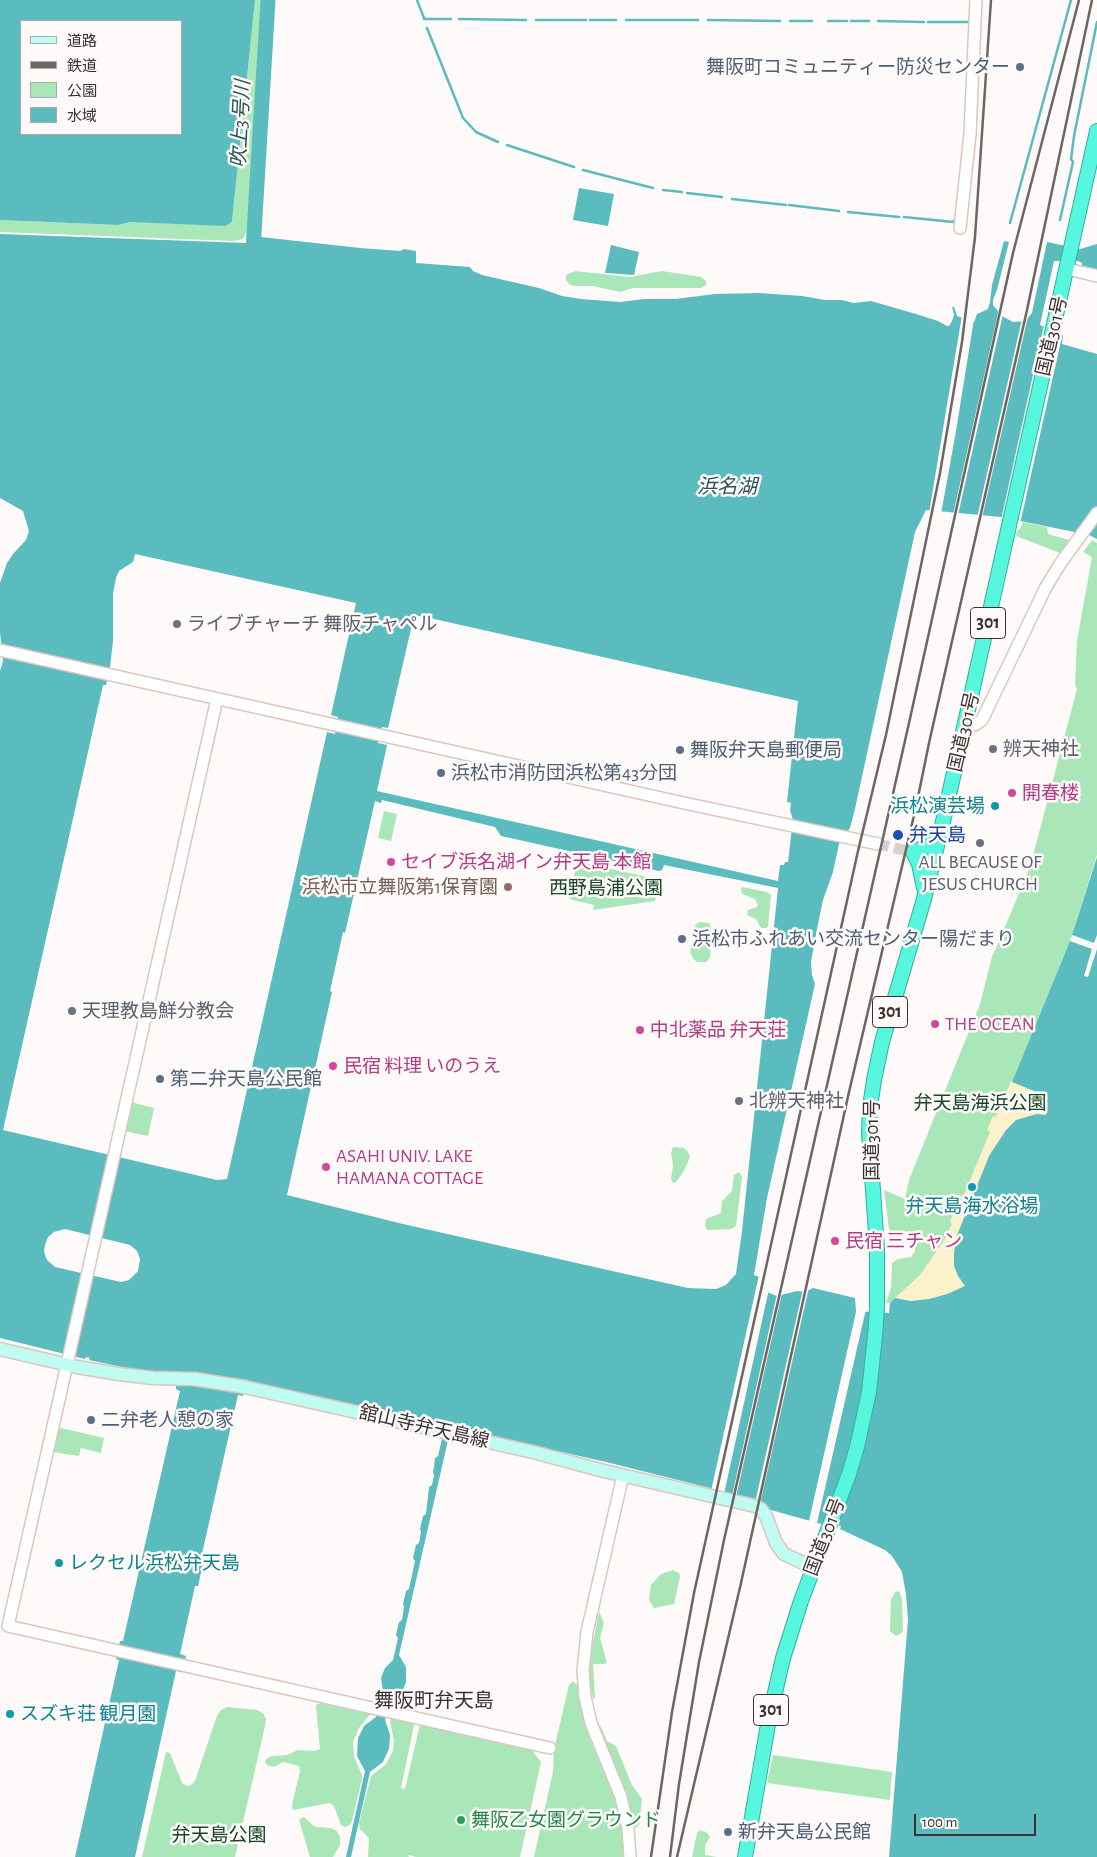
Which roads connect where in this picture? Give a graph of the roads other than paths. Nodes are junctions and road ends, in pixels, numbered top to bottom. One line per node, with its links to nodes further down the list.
1 (976, 0): 3 (street)
2 (1097, 131): 4 (highway, 国道301号 / 301)
3 (960, 228)
4 (1068, 266): 5 (street); 9 (highway, 国道301号 / 301)
5 (1097, 276)
6 (1097, 513): 9 (street)
7 (0, 650): 8 (street)
8 (217, 699): 11 (street); 14 (street)
9 (966, 723): 10 (highway, 国道301号 / 301)
10 (940, 833): 12 (highway, 国道301号 / 301); 12 (highway)
11 (878, 844)
12 (924, 896): 16 (highway, 国道301号 / 301)
13 (0, 1349): 14 (main road, 舘山寺弁天島線)
14 (68, 1360): 15 (main road, 舘山寺弁天島線); 17 (street)
15 (623, 1475): 16 (main road, 舘山寺弁天島線); 18 (street)
16 (814, 1568): 19 (highway, 国道301号 / 301)
17 (550, 1748)
18 (630, 1857)
19 (745, 1857)

